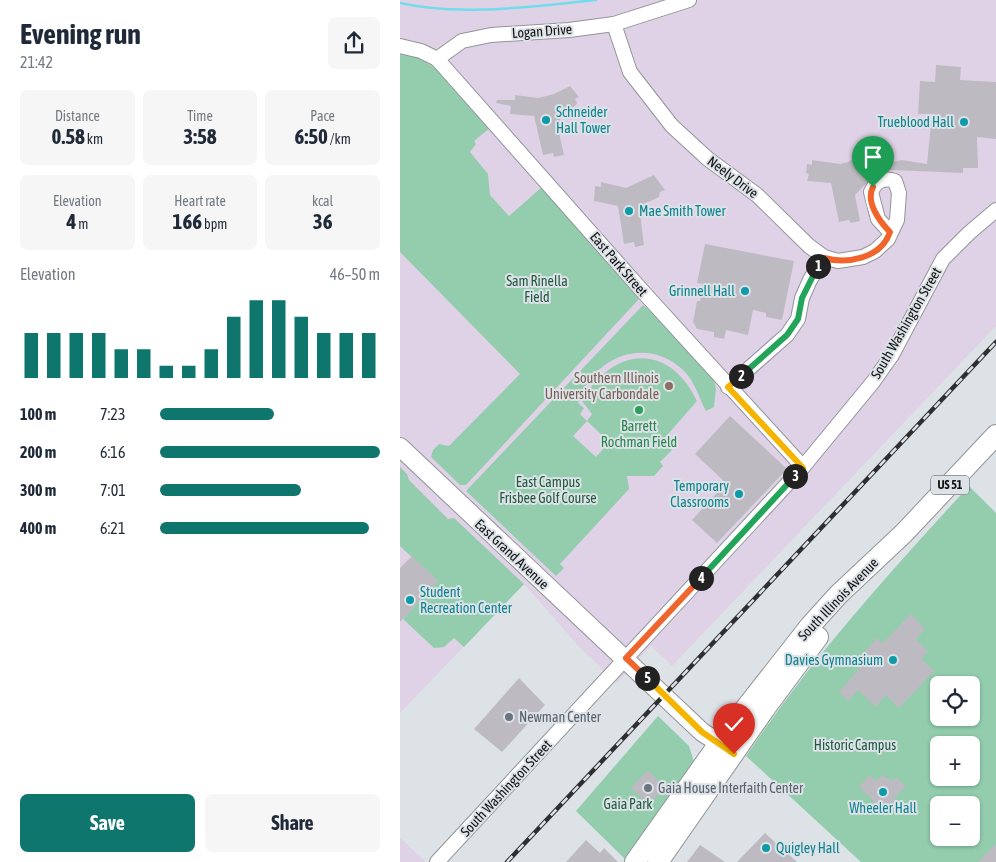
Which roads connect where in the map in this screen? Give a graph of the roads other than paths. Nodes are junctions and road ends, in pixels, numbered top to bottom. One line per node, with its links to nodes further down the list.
1 (689, 0): 2 (street, Logan Drive)
2 (614, 24): 4 (street, Logan Drive); 7 (street, Neely Drive)
3 (400, 46): 4 (street)
4 (437, 59): 8 (street, East Park Street)
5 (996, 210): 11 (street, South Washington Street)
6 (890, 232): 7 (street)
7 (824, 258): 8 (street)
8 (728, 387): 11 (street, East Park Street)
9 (996, 436): 13 (highway, South Illinois Avenue / US 51)
10 (400, 447): 12 (main road, East Grand Avenue)
11 (803, 468): 12 (street, South Washington Street)
12 (626, 658): 13 (main road, East Grand Avenue); 14 (street, South Washington Street)
13 (727, 748): 15 (highway, South Illinois Avenue / US 51); 16 (highway, South Illinois Avenue / US 51)
14 (438, 862)
15 (635, 862)
16 (658, 862)

